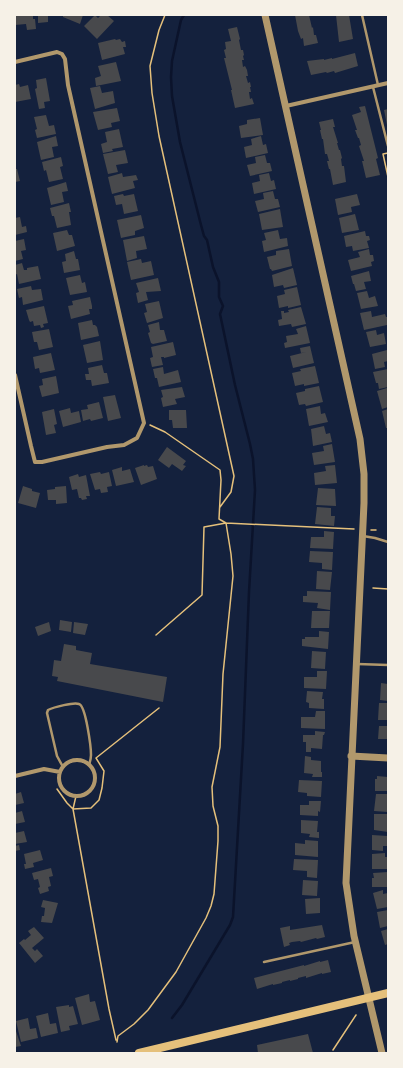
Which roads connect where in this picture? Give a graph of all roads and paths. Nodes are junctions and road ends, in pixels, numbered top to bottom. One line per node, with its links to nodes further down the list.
1 (165, 15): 14 (path)
2 (265, 15): 8 (street)
3 (362, 15): 6 (lane)
4 (15, 62): 13 (street)
5 (388, 83): 6 (street)
6 (378, 85): 7 (street)
7 (372, 86): 8 (street); 9 (lane)
8 (286, 106): 19 (street)
9 (388, 146)
10 (388, 153): 11 (path)
11 (388, 176)
12 (15, 375): 13 (street)
13 (144, 423): 14 (path)
14 (220, 507): 15 (path)
15 (226, 523): 16 (path); 23 (path); 35 (path)
16 (354, 529)
17 (371, 530): 18 (path)
18 (376, 530)
19 (362, 536): 20 (lane); 24 (street)
20 (388, 542)
21 (373, 588): 22 (path)
22 (388, 589)
23 (156, 635)
24 (356, 664): 25 (lane); 27 (street)
25 (388, 665)
26 (159, 708): 35 (path)
27 (352, 756): 28 (street); 36 (street)
28 (388, 758)
29 (89, 765): 30 (street); 30 (lane); 34 (street)
30 (63, 767): 31 (street)
31 (60, 772): 32 (street); 34 (street)
32 (15, 776)
33 (56, 789): 35 (path)
34 (76, 796): 35 (path)
35 (73, 809)
36 (356, 942): 37 (lane); 39 (street)
37 (264, 962)
38 (388, 992): 39 (main road)
39 (369, 997): 42 (main road); 44 (street)
40 (356, 1016): 41 (path)
41 (333, 1050)
42 (153, 1052): 43 (main road)
43 (140, 1053)
44 (382, 1053)

